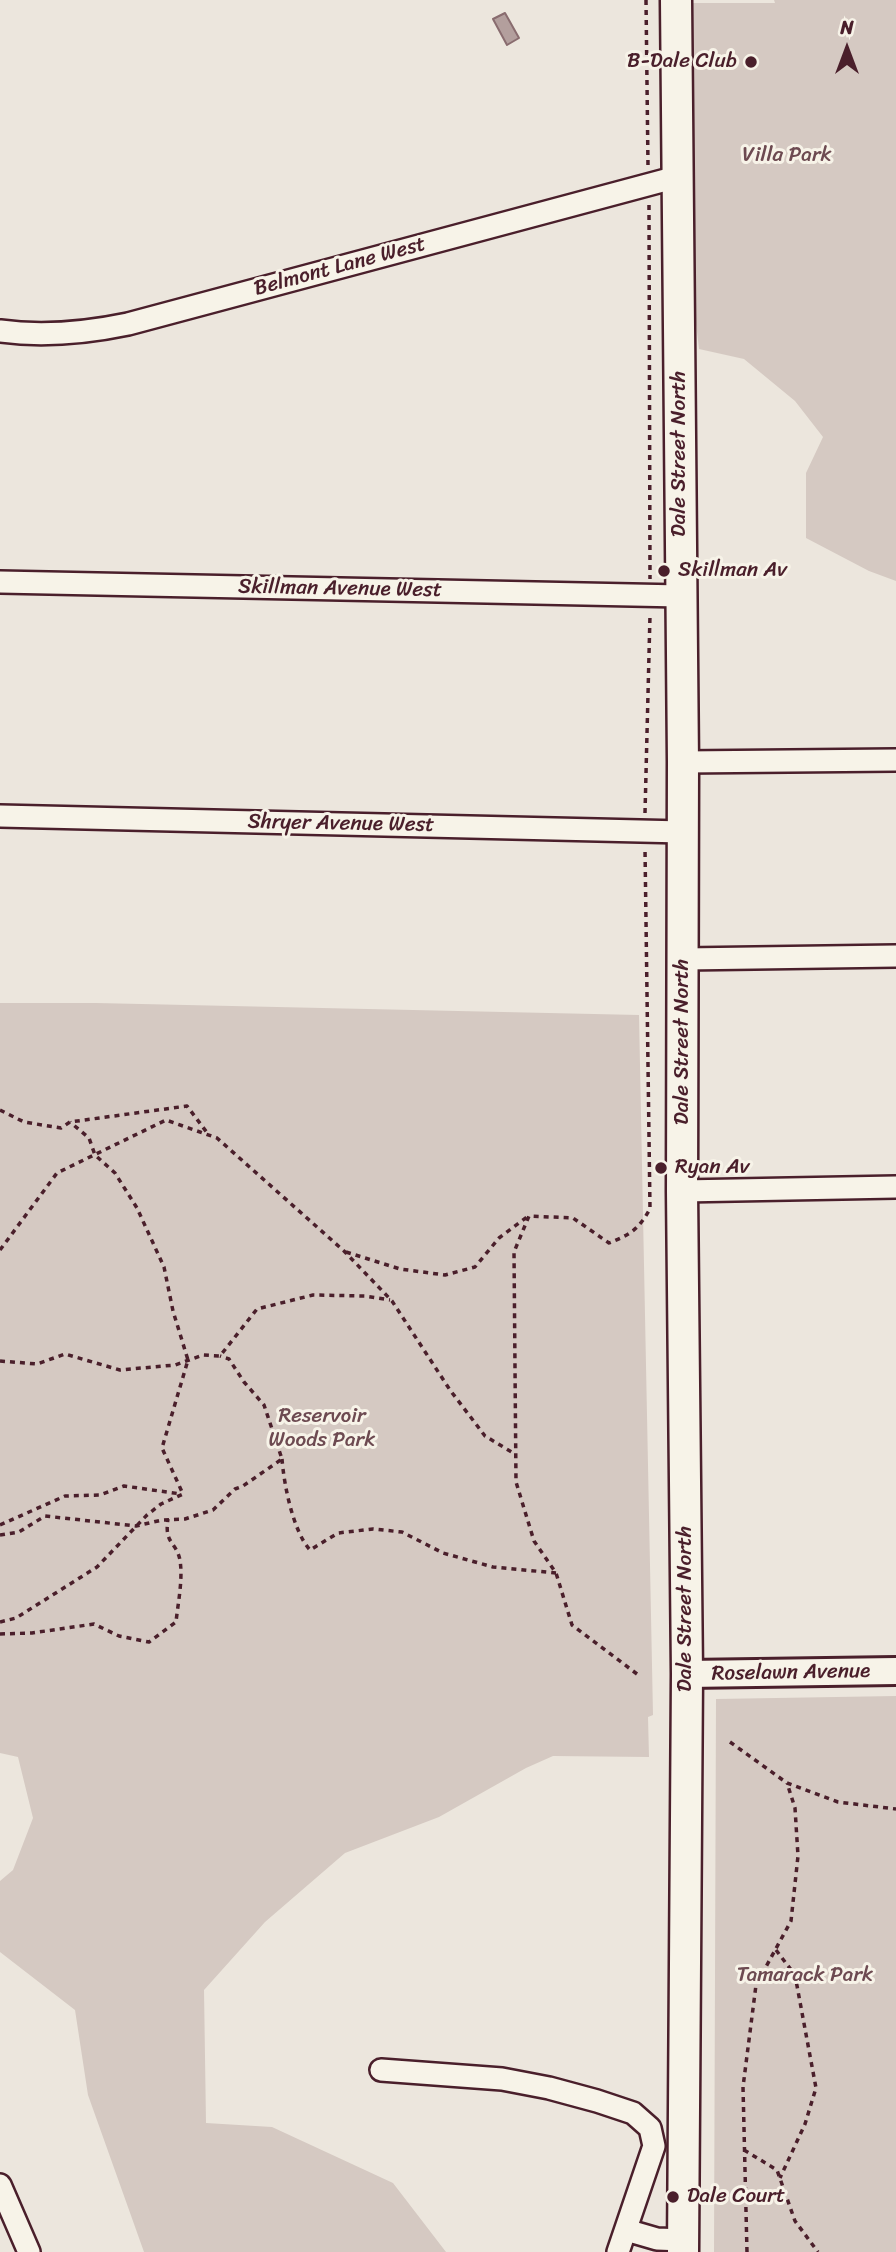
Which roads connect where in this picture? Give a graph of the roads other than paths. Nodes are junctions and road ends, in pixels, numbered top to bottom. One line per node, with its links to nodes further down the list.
1 (676, 0): 2 (main road, Dale Street North)
2 (677, 177): 3 (street, Belmont Lane West); 5 (main road, Dale Street North)
3 (0, 331)
4 (0, 583): 5 (street, Skillman Avenue West)
5 (681, 596): 7 (main road, Dale Street North)
6 (896, 760): 7 (street)
7 (683, 762): 9 (main road, Dale Street North)
8 (0, 816): 9 (street, Shryer Avenue West)
9 (683, 832): 11 (main road, Dale Street North)
10 (896, 956): 11 (street)
11 (684, 958): 13 (main road, Dale Street North)
12 (896, 1186): 13 (street)
13 (682, 1191): 15 (main road, Dale Street North)
14 (896, 1671): 15 (street, Roselawn Avenue)
15 (687, 1674): 19 (main road, Dale Street North)
16 (381, 2070): 18 (street)
17 (0, 2185): 20 (street)
18 (626, 2230): 19 (street); 21 (street)
19 (683, 2246)
20 (29, 2252)
21 (618, 2252)

